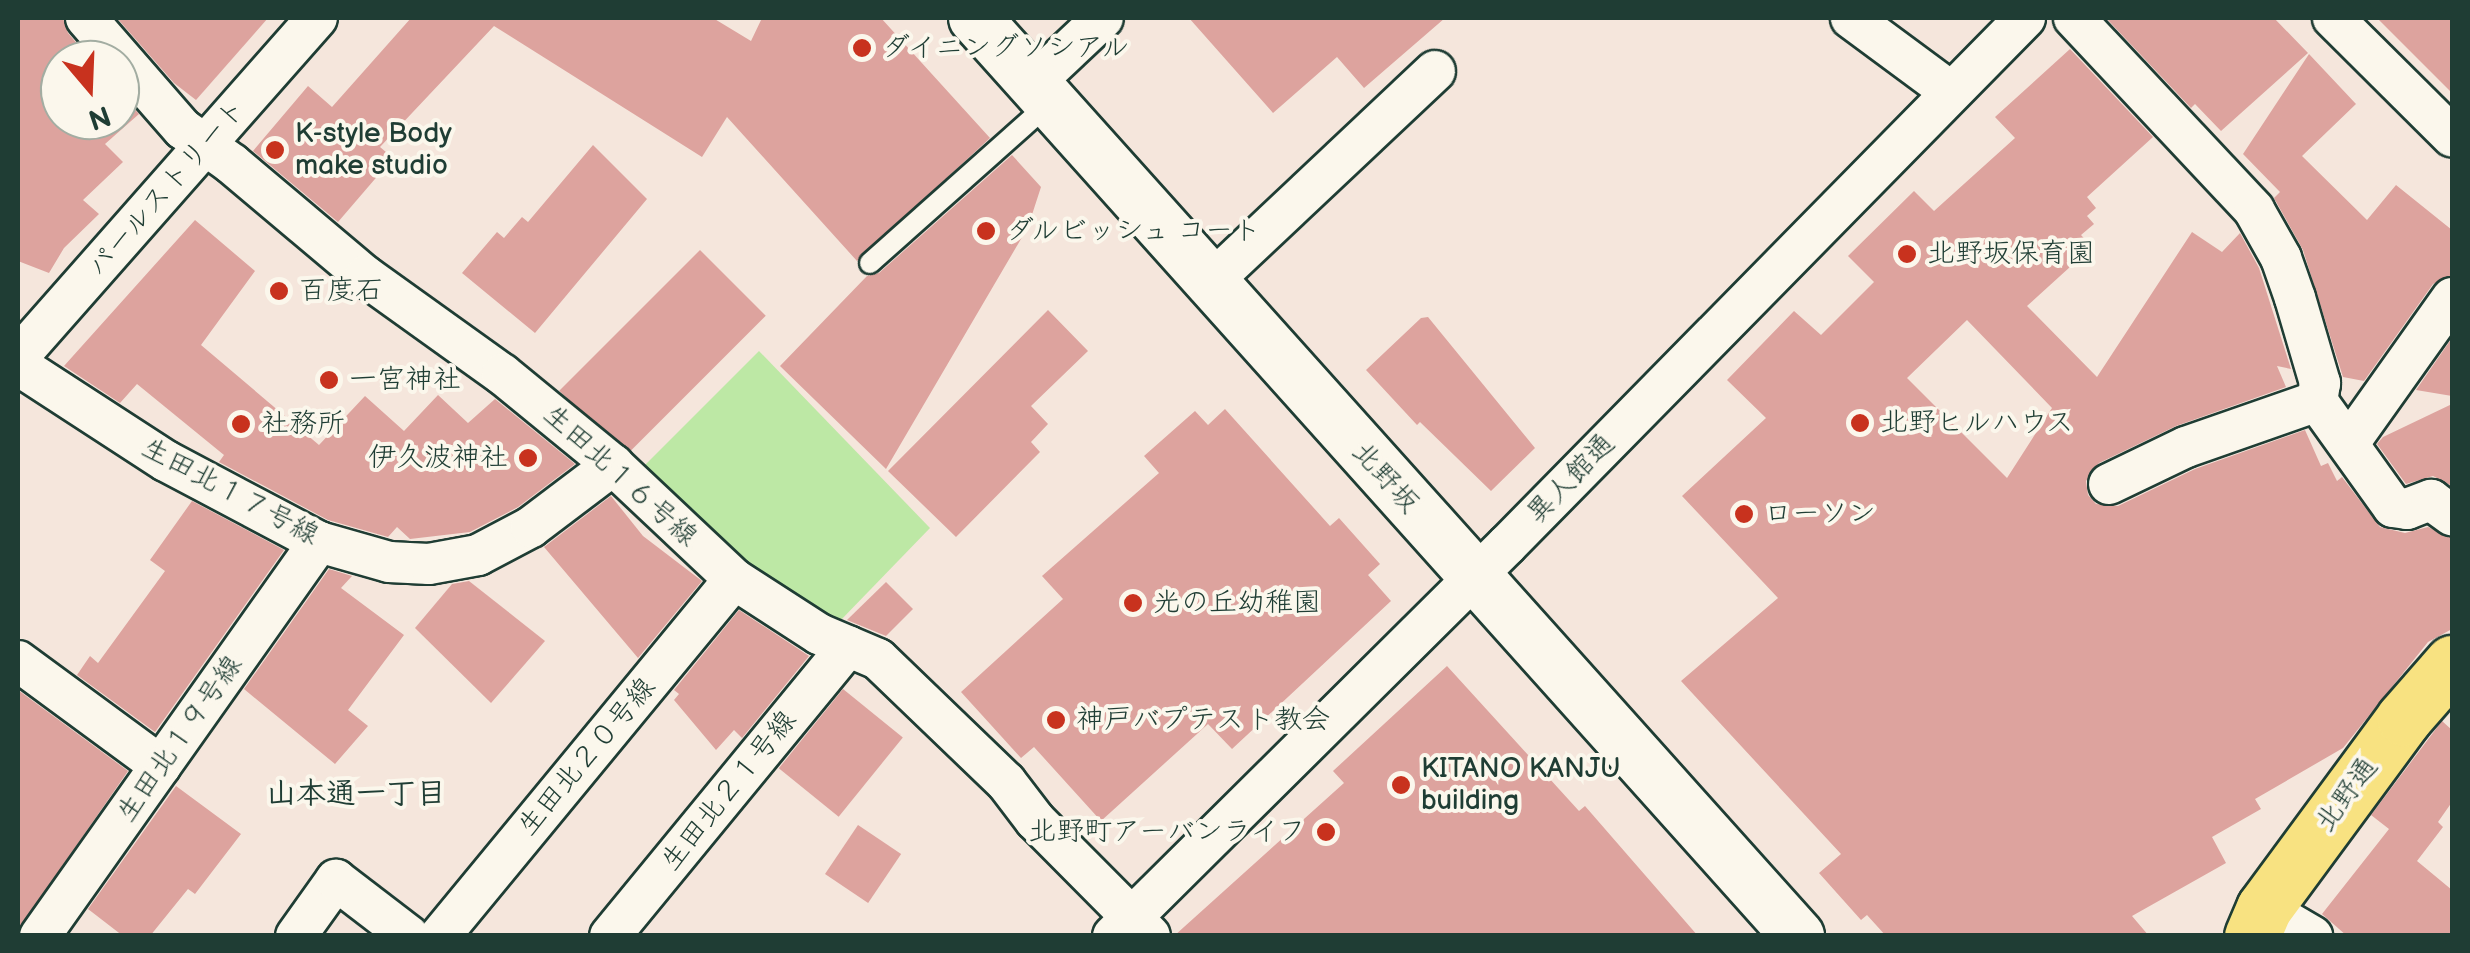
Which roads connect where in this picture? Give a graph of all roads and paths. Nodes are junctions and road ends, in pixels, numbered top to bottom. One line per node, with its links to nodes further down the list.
1 (86, 18): 13 (street, 生田北１６号線)
2 (317, 18): 13 (street, パールストリート)
3 (975, 18): 10 (street, 北野坂)
4 (1103, 18): 10 (street)
5 (1850, 18): 11 (street)
6 (2025, 18): 11 (street, 異人館通)
7 (2074, 18): 19 (street)
8 (2333, 18): 12 (street)
9 (1436, 71): 15 (street)
10 (1043, 91): 14 (lane); 15 (street, 北野坂)
11 (1951, 92): 25 (street, 異人館通)
12 (2452, 136)
13 (206, 145): 17 (street, パールストリート); 21 (street, 生田北１６号線)
14 (870, 264)
15 (1210, 282): 25 (street, 北野坂)
16 (2452, 298): 20 (street)
17 (18, 357)
18 (18, 365): 24 (street, 生田北１７号線)
19 (2317, 402): 20 (street); 22 (street)
20 (2349, 443): 23 (street)
21 (613, 465): 24 (street, 生田北１７号線); 26 (street, 生田北１６号線)
22 (2109, 484)
23 (2452, 515)
24 (319, 542): 30 (street, 生田北１９号線)
25 (1474, 576): 32 (street, 異人館通); 38 (street, 北野坂)
26 (734, 579): 27 (street, 生田北１６号線); 36 (street, 生田北２０号線)
27 (848, 646): 32 (street, 生田北１６号線); 37 (street, 生田北２１号線)
28 (18, 661): 30 (street)
29 (2452, 663): 31 (main road, 北野通)
30 (161, 766): 33 (street, 生田北１９号線)
31 (2258, 922): 39 (street)
32 (1132, 929)
33 (40, 936)
34 (296, 936): 35 (street)
35 (409, 936)
36 (440, 936)
37 (610, 936)
38 (1798, 936)
39 (2312, 936)

